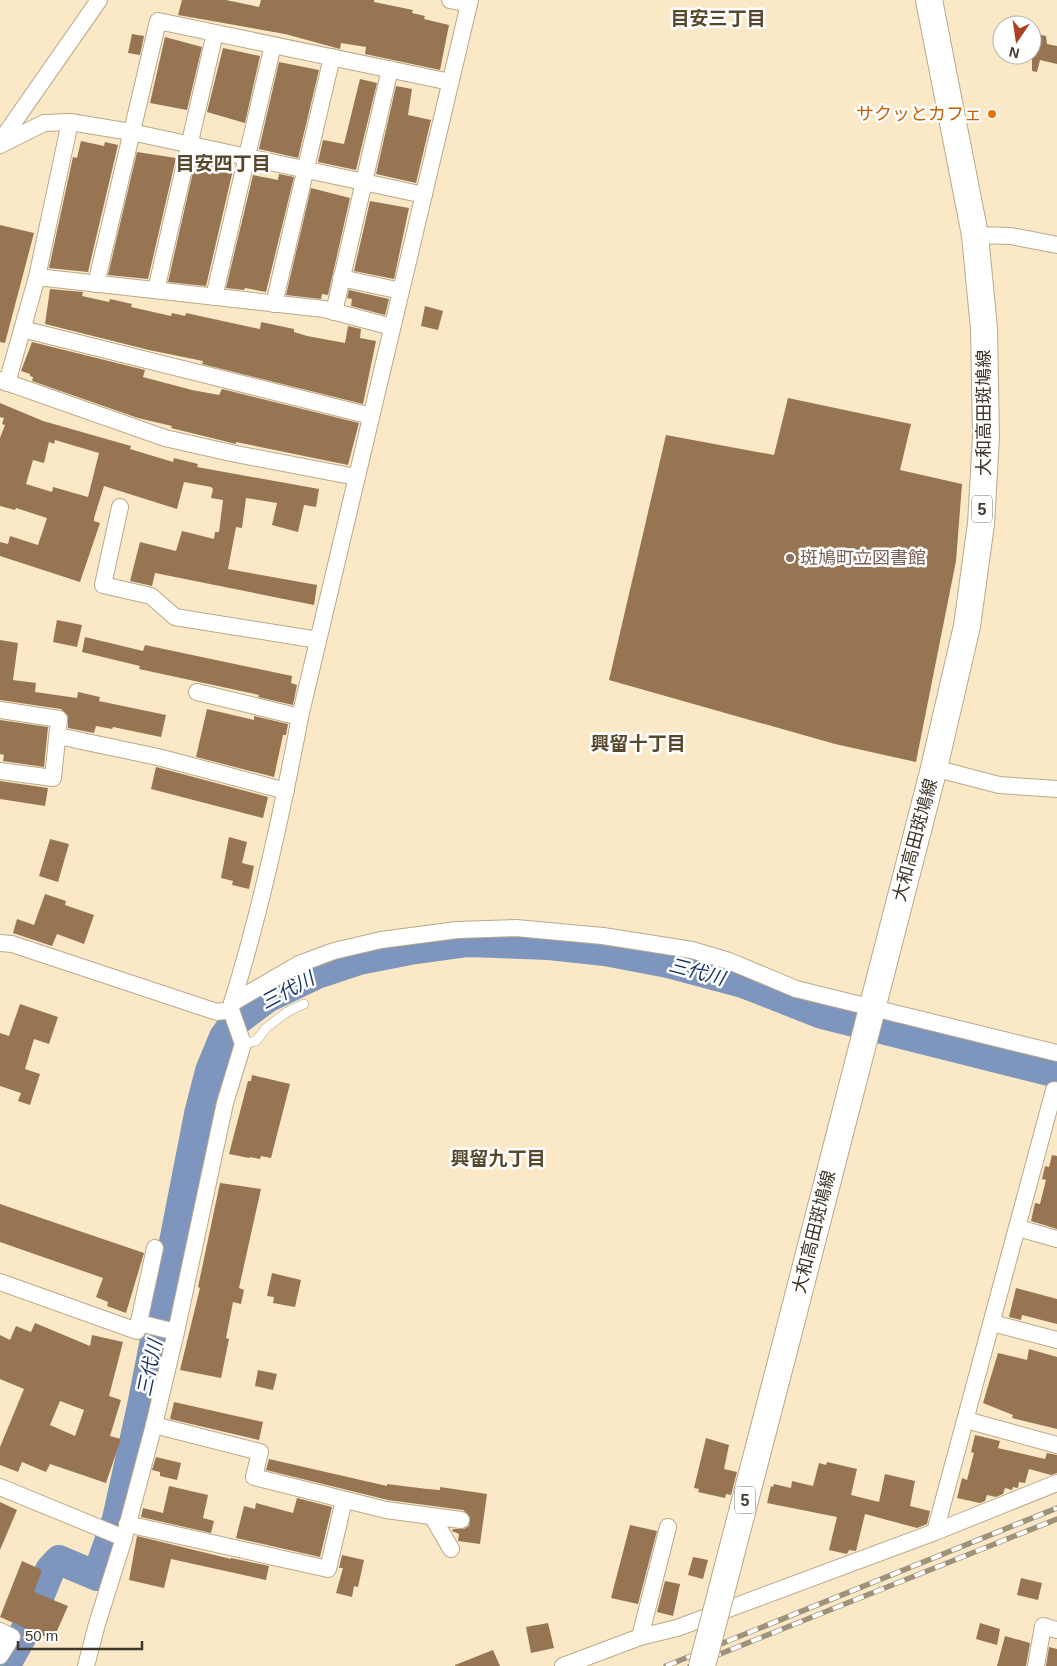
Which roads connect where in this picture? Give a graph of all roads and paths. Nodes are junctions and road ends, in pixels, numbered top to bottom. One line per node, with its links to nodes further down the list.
1 (99, 0): 12 (street)
2 (450, 0): 4 (street)
3 (929, 0): 18 (main road, 大和高田斑鳩線 / 5)
4 (469, 2): 9 (street)
5 (215, 33): 6 (street); 11 (street); 13 (street)
6 (273, 45): 7 (street); 14 (street)
7 (332, 57): 8 (street); 15 (street)
8 (390, 69): 9 (street); 16 (street)
9 (450, 82): 17 (street)
10 (70, 122): 11 (street); 12 (street); 20 (street)
11 (131, 132): 13 (street); 22 (street)
12 (0, 144)
13 (189, 144): 14 (street); 23 (street)
14 (246, 156): 15 (street); 25 (street)
15 (306, 169): 16 (street); 26 (street)
16 (364, 182): 17 (street); 21 (street)
17 (424, 195): 24 (street)
18 (975, 235): 19 (street); 39 (main road, 大和高田斑鳩線 / 5)
19 (1057, 245)
20 (36, 277): 22 (street); 29 (street)
21 (341, 278): 24 (street); 27 (street)
22 (96, 284): 23 (street)
23 (156, 290): 25 (street)
24 (401, 291): 28 (street)
25 (214, 297): 26 (street)
26 (274, 304): 27 (street)
27 (334, 312): 28 (street)
28 (392, 327): 31 (street)
29 (22, 329): 30 (street); 31 (street)
30 (3, 381): 32 (street)
31 (371, 416): 32 (street)
32 (356, 477): 34 (street)
33 (120, 507): 34 (street)
34 (318, 640): 37 (street)
35 (197, 692): 37 (street)
36 (0, 710): 38 (street)
37 (300, 717): 42 (street)
38 (58, 736): 40 (street); 42 (street)
39 (934, 768): 41 (street); 46 (main road, 大和高田斑鳩線 / 5)
40 (0, 771)
41 (1057, 789)
42 (286, 791): 45 (street)
43 (0, 943): 45 (street)
44 (304, 1004): 47 (lane)
45 (231, 1006): 46 (street); 47 (street)
46 (871, 1009): 48 (street); 77 (main road, 大和高田斑鳩線 / 5, bridge)
47 (243, 1044): 57 (street)
48 (1057, 1053)
49 (1054, 1090): 50 (street)
50 (1051, 1133): 51 (street)
51 (1018, 1228): 52 (street); 55 (street)
52 (1057, 1239)
53 (155, 1248): 56 (street)
54 (0, 1282): 56 (street)
55 (992, 1323): 58 (street); 59 (street)
56 (143, 1324): 57 (street)
57 (172, 1331): 60 (street)
58 (1057, 1340)
59 (966, 1420): 61 (street); 68 (street)
60 (154, 1426): 64 (street); 69 (street)
61 (1057, 1445)
62 (1057, 1483): 68 (street)
63 (0, 1487): 69 (street)
64 (344, 1500): 65 (street); 69 (street)
65 (432, 1516): 66 (street); 70 (street)
66 (461, 1520)
67 (668, 1527): 73 (street)
68 (935, 1532): 73 (street)
69 (123, 1533): 75 (street)
70 (452, 1549)
71 (1057, 1630): 78 (street)
72 (0, 1631): 74 (street)
73 (640, 1637): 76 (street)
74 (0, 1656)
75 (86, 1666)
76 (563, 1666)
77 (702, 1666)
78 (1036, 1666)

